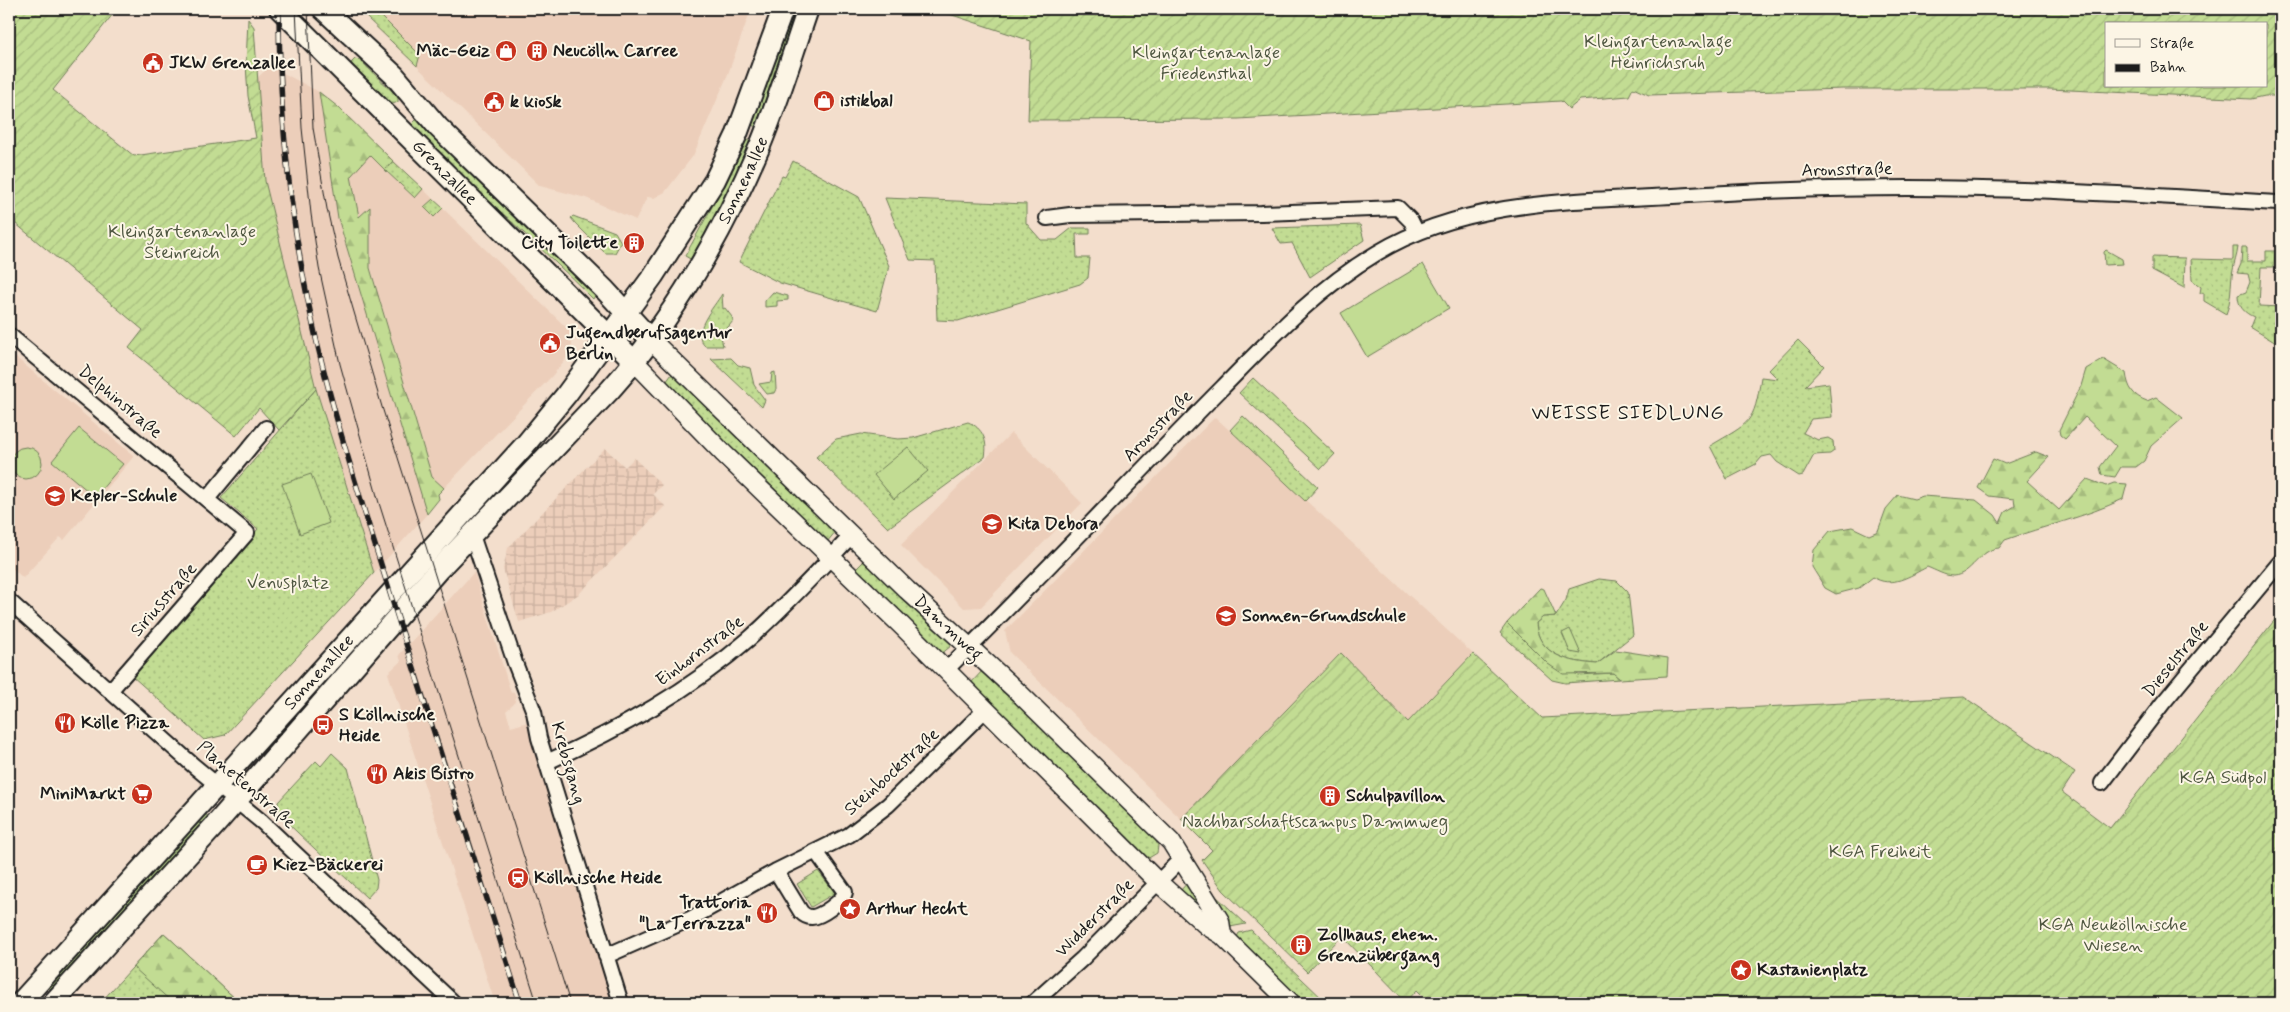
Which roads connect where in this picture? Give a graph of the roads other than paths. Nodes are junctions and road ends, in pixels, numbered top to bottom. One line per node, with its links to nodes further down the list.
1 (280, 9): 6 (main road, Grenzallee)
2 (323, 9): 5 (main road, Grenzallee)
3 (783, 9): 10 (main road, Sonnenallee)
4 (808, 9): 11 (main road, Sonnenallee)
5 (360, 40): 6 (main road); 12 (main road, Grenzallee)
6 (337, 64): 14 (main road, Grenzallee)
7 (2281, 203): 9 (street, Aronsstraße)
8 (1047, 218): 9 (street)
9 (1417, 233): 25 (street, Aronsstraße)
10 (659, 268): 11 (main road); 12 (main road, Sonnenallee)
11 (685, 287): 15 (main road, Sonnenallee)
12 (626, 313): 14 (main road, Sonnenallee); 15 (main road, Grenzallee)
13 (9, 335): 18 (street, Delphinstraße)
14 (610, 335): 16 (main road, Grenzallee); 31 (main road, Sonnenallee)
15 (650, 339): 16 (main road, Sonnenallee); 21 (street, Dammweg)
16 (634, 361): 20 (main road, Sonnenallee); 22 (street, Dammweg)
17 (266, 428): 18 (street)
18 (207, 499): 19 (street, Delphinstraße)
19 (247, 533): 27 (street, Siriusstraße)
20 (472, 535): 29 (street, Krebsgang); 32 (main road, Sonnenallee)
21 (852, 536): 22 (street, Einhornstraße); 25 (street, Dammweg)
22 (831, 557): 26 (street, Dammweg); 29 (street, Einhornstraße)
23 (2281, 561): 30 (street, Dieselstraße)
24 (9, 601): 27 (street, Planetenstraße)
25 (968, 648): 26 (street, Aronsstraße); 34 (street, Dammweg)
26 (946, 670): 28 (street, Dammweg)
27 (110, 691): 31 (street, Planetenstraße)
28 (985, 710): 33 (street, Steinbockstraße); 36 (street, Dammweg)
29 (547, 762): 38 (street, Krebsgang)
30 (2102, 783)
31 (217, 785): 32 (street, Planetenstraße); 39 (main road, Sonnenallee)
32 (236, 800): 40 (main road, Sonnenallee); 41 (street, Planetenstraße)
33 (817, 852): 35 (street, Steinbockstraße); 35 (street)
34 (1182, 858): 36 (street, Widderstraße); 37 (street, Dammweg)
35 (776, 871): 38 (street, Steinbockstraße)
36 (1158, 882): 37 (street, Dammweg); 43 (street, Widderstraße)
37 (1222, 935): 44 (street, Dammweg)
38 (606, 956): 42 (street, Krebsgang)
39 (20, 1003)
40 (53, 1003)
41 (454, 1003)
42 (621, 1003)
43 (1033, 1003)
44 (1290, 1003)

